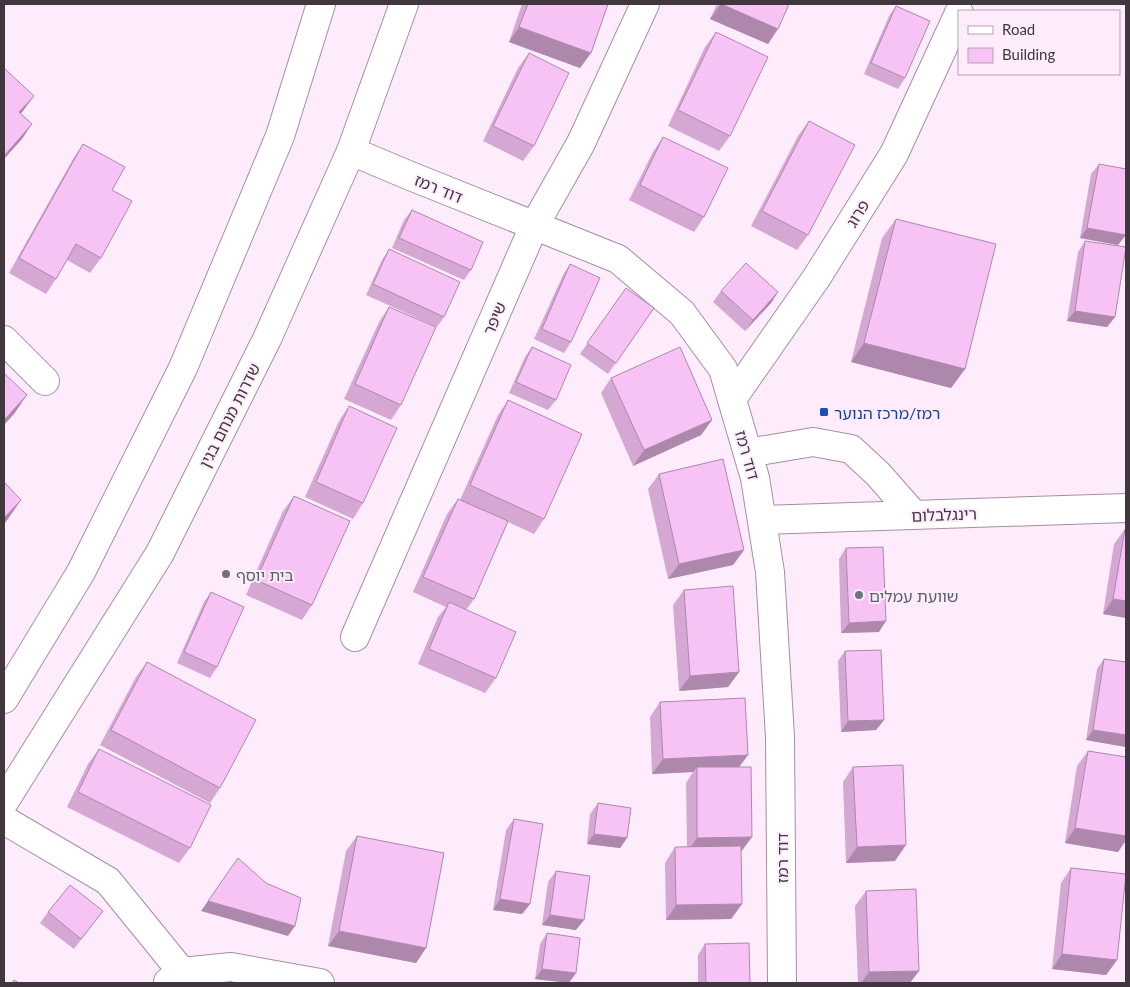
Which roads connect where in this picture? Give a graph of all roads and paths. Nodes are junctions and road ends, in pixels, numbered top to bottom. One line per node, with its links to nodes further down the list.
1 (321, 4): 15 (street)
2 (404, 4): 5 (street, שדרות מנחם בגין)
3 (645, 4): 6 (street, שיפר)
4 (958, 14): 9 (street, פרוג)
5 (351, 151): 6 (street, דוד רמז); 16 (street, שדרות מנחם בגין)
6 (534, 226): 9 (street, דוד רמז); 14 (street, שיפר)
7 (4, 340): 8 (street)
8 (45, 381)
9 (732, 399): 10 (street, דוד רמז)
10 (748, 454): 12 (street); 13 (street, דוד רמז)
11 (1126, 508): 12 (street, רינגלבלום)
12 (914, 515): 13 (street, רינגלבלום)
13 (762, 520): 20 (street, דוד רמז)
14 (355, 637)
15 (4, 700)
16 (4, 802)
17 (4, 820): 18 (street)
18 (175, 978): 19 (street)
19 (320, 983)
20 (782, 983)

